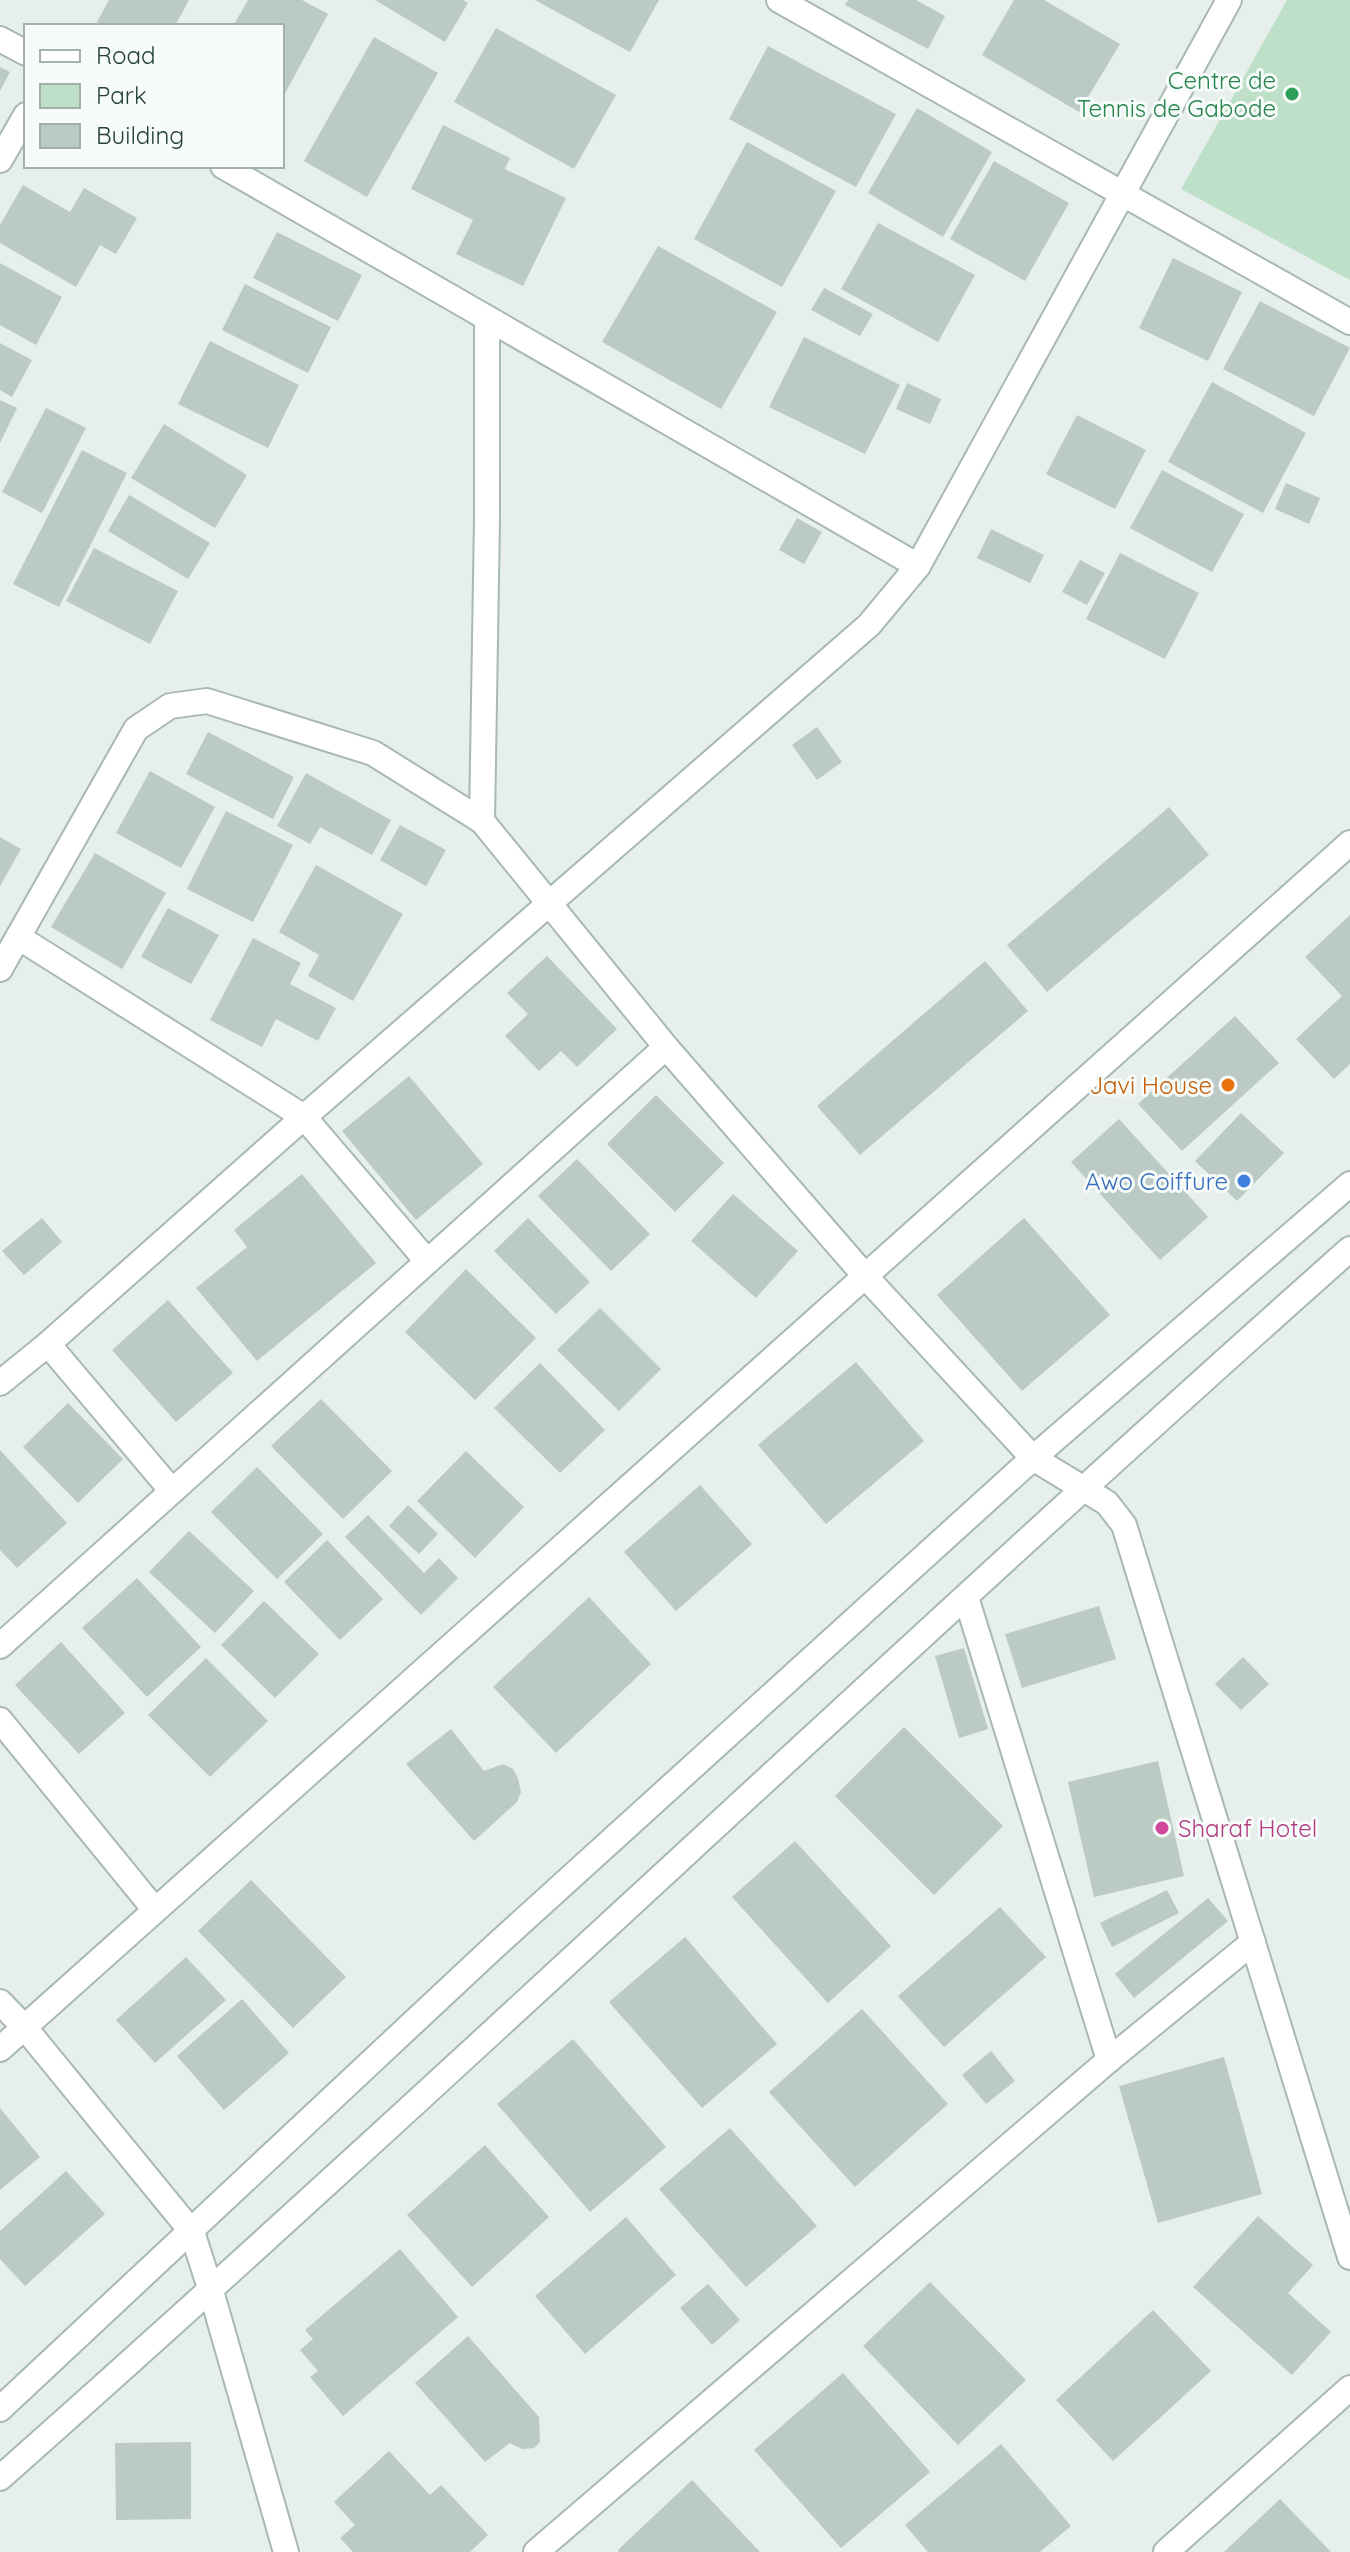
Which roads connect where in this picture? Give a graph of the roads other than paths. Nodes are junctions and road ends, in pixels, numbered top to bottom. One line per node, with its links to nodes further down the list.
1 (779, 0): 8 (street)
2 (1229, 0): 8 (street)
3 (0, 39): 4 (street)
4 (24, 52)
5 (24, 118): 6 (street)
6 (0, 160)
7 (226, 168): 9 (street)
8 (1123, 195): 10 (street); 11 (street)
9 (487, 318): 11 (street); 12 (street)
10 (1350, 322)
11 (918, 566): 14 (street)
12 (482, 821): 14 (street); 15 (street)
13 (1350, 843): 22 (street)
14 (547, 904): 17 (street); 18 (street)
15 (18, 937): 16 (street); 18 (street)
16 (0, 969)
17 (666, 1047): 21 (street); 22 (street)
18 (304, 1117): 21 (street); 23 (street)
19 (1350, 1184): 25 (street)
20 (1350, 1249): 26 (street)
21 (427, 1261): 27 (street)
22 (866, 1277): 25 (street); 31 (street)
23 (48, 1344): 24 (street); 27 (street)
24 (0, 1382)
25 (1033, 1458): 26 (street); 37 (street)
26 (1085, 1487): 28 (street); 32 (street)
27 (172, 1491): 29 (street)
28 (966, 1597): 36 (street); 39 (street)
29 (0, 1646)
30 (0, 1720): 31 (street)
31 (155, 1910): 34 (street)
32 (1253, 1942): 36 (street); 38 (street)
33 (0, 2002): 34 (street)
34 (25, 2028): 35 (street); 37 (street)
35 (0, 2049)
36 (1109, 2060): 44 (street)
37 (192, 2232): 39 (street); 41 (street)
38 (1350, 2257)
39 (211, 2291): 42 (street); 43 (street)
40 (1350, 2388): 45 (street)
41 (0, 2409)
42 (0, 2478)
43 (286, 2552)
44 (536, 2552)
45 (1166, 2552)

